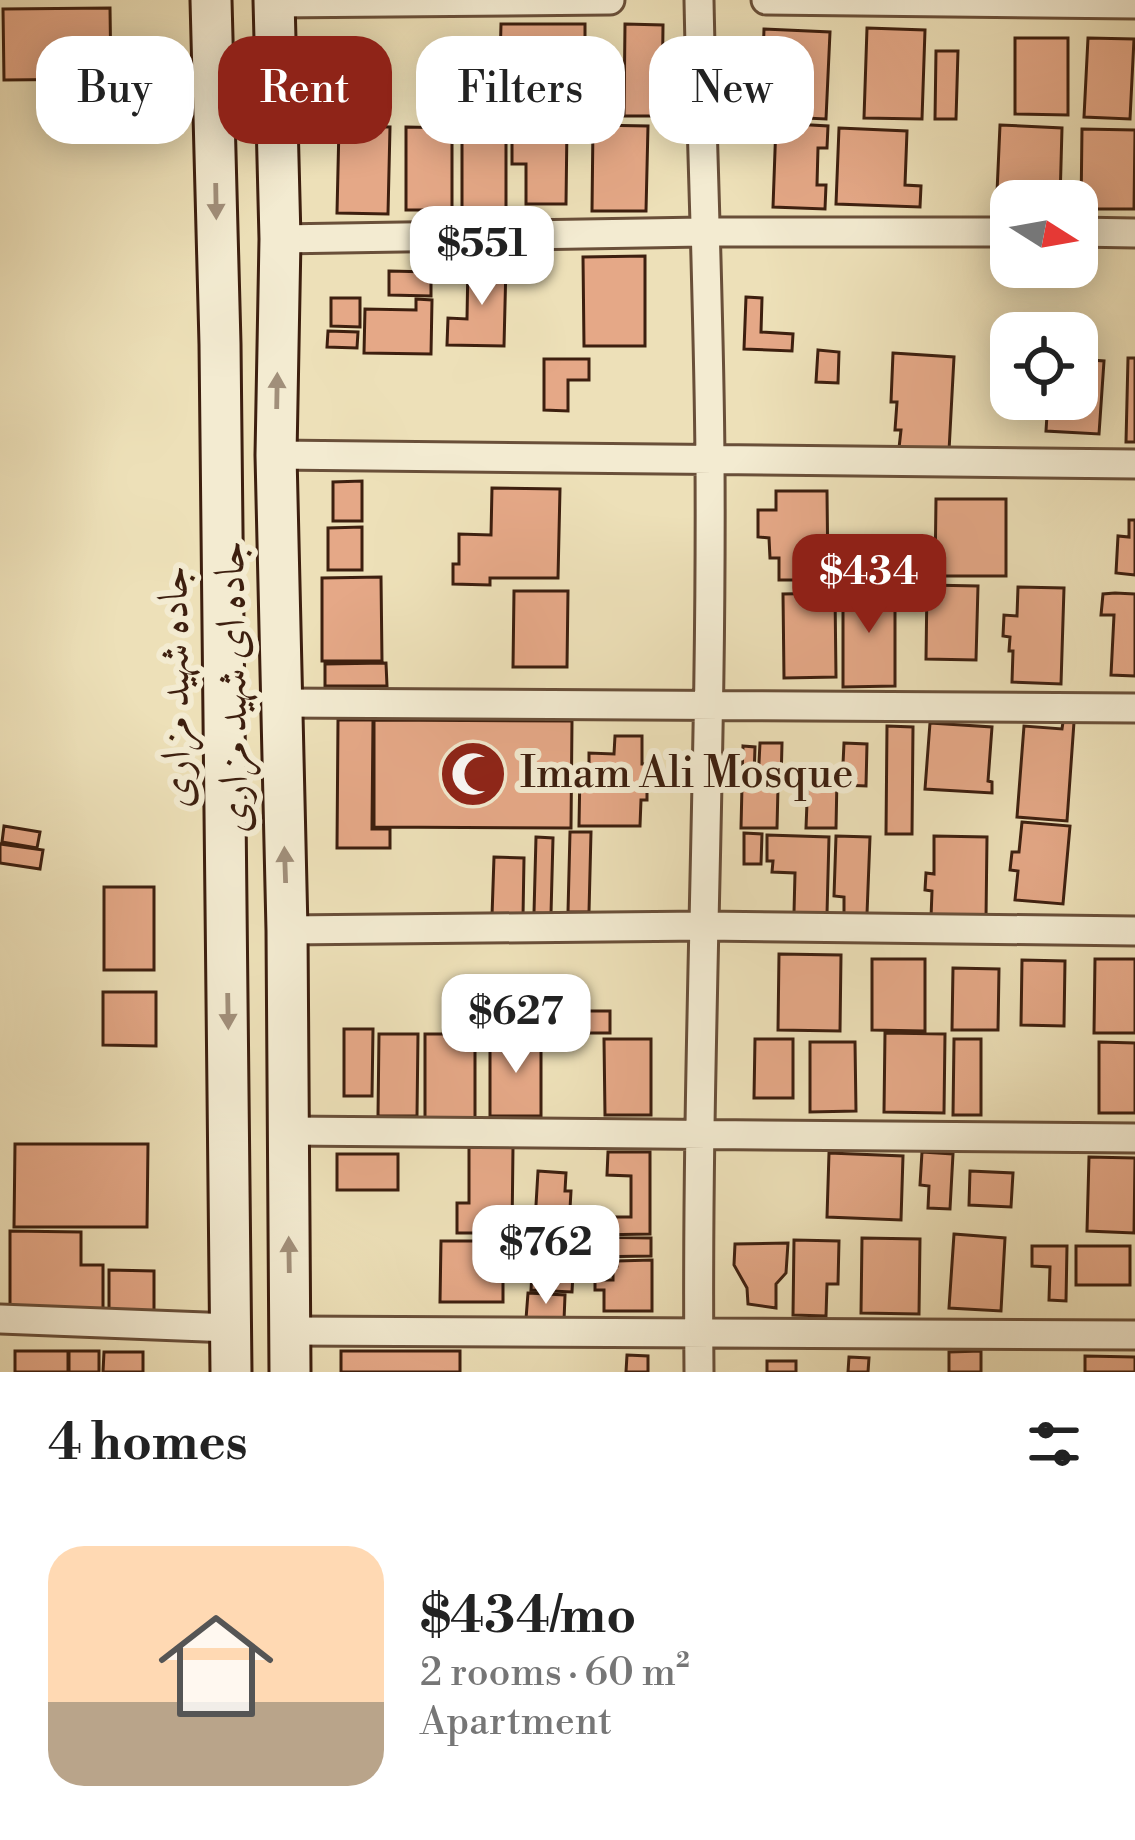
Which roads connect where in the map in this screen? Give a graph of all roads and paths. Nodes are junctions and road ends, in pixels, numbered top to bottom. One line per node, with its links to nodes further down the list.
1 (211, 0): 25 (main road, جاده شهید مزاری, one-way to 25)
2 (610, 0): 5 (street)
3 (699, 0): 7 (street)
4 (766, 0): 6 (street)
5 (274, 1): 11 (main road, جاده ای شهید مزاری)
6 (1135, 4)
7 (703, 232): 8 (street); 11 (street); 13 (street)
8 (990, 232)
9 (1098, 232): 10 (street)
10 (1135, 232)
11 (280, 239): 12 (main road, جاده ای شهید مزاری, one-way to 11)
12 (276, 455): 13 (street); 15 (main road, جاده ای شهید مزاری)
13 (710, 461): 14 (street); 16 (street)
14 (1135, 464)
15 (280, 703): 16 (street); 19 (main road, جاده ای شهید مزاری, one-way to 15)
16 (708, 704): 17 (street); 18 (street)
17 (1135, 708)
18 (704, 926): 19 (street); 20 (street); 22 (street)
19 (287, 930): 21 (main road, جاده ای شهید مزاری)
20 (1135, 931)
21 (287, 1131): 22 (street); 26 (main road, جاده ای شهید مزاری, one-way to 21)
22 (699, 1136): 23 (street); 27 (street)
23 (1135, 1138)
24 (0, 1319): 25 (street)
25 (231, 1328): 29 (main road, جاده شهید مزاری)
26 (290, 1331): 27 (street); 30 (main road, جاده ای شهید مزاری)
27 (698, 1333): 28 (street); 31 (street)
28 (1135, 1334)
29 (231, 1372)
30 (290, 1372)
31 (699, 1372)

